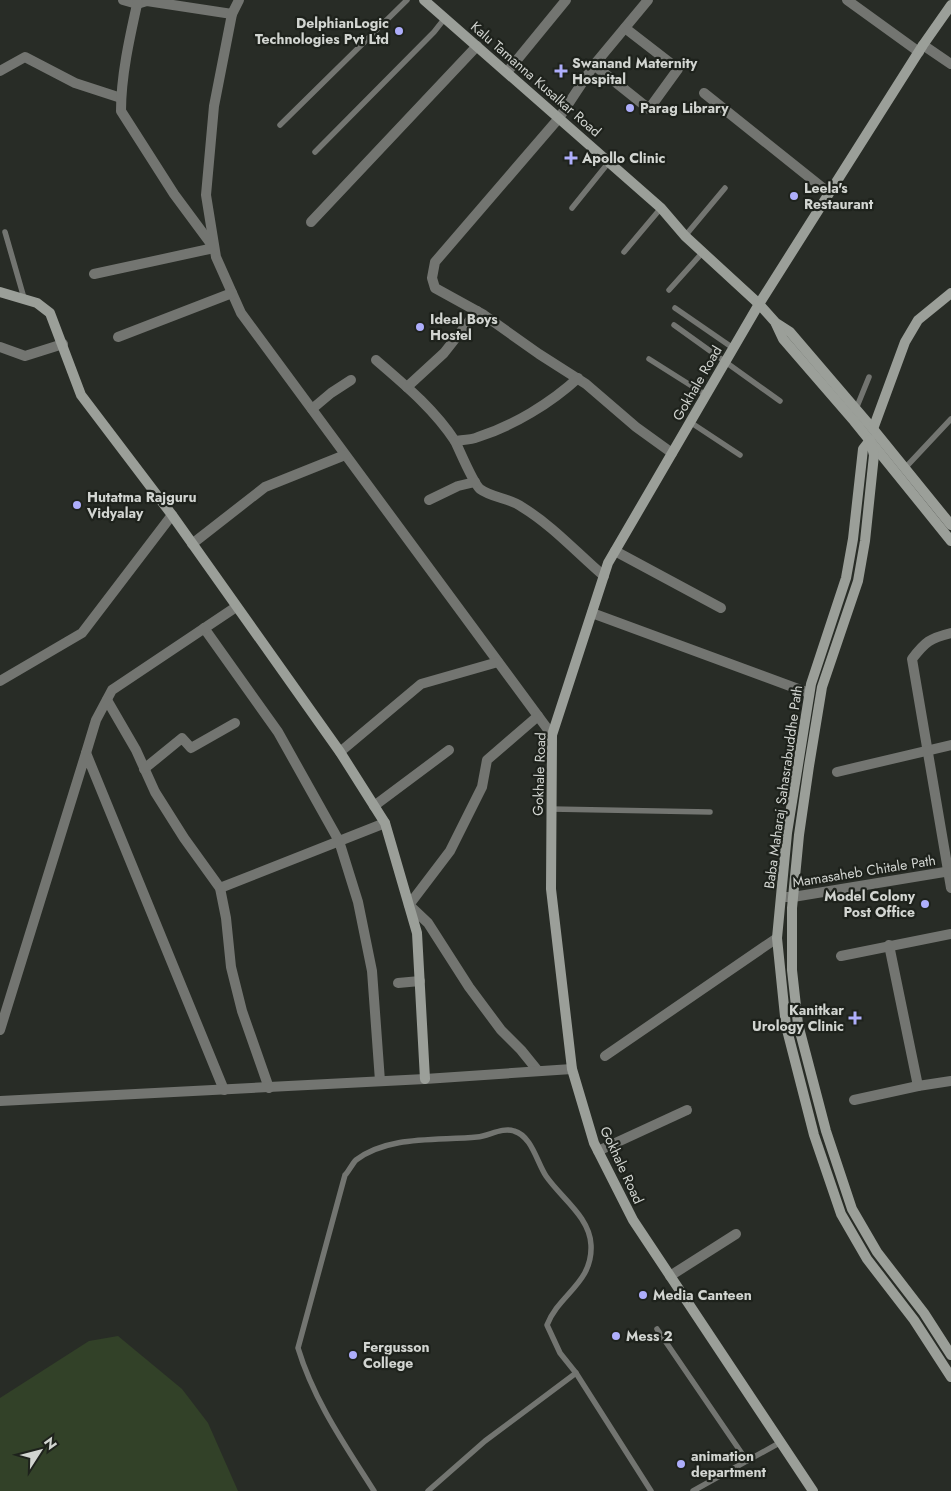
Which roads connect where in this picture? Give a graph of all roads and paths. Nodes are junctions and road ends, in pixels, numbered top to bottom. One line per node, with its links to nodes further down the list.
1 (123, 0): 8 (street)
2 (239, 0): 10 (street)
3 (407, 0): 22 (lane)
4 (424, 0): 11 (street, Kalu Tamanna Kusalkar Road)
5 (566, 0): 18 (street)
6 (648, 0): 12 (street)
7 (847, 0): 14 (street)
8 (137, 2): 10 (street); 20 (street)
9 (951, 5): 14 (street, Gokhale Road)
10 (232, 14): 32 (street)
11 (445, 18): 13 (street, Kalu Tamanna Kusalkar Road); 23 (lane)
12 (625, 28): 16 (street); 16 (street)
13 (477, 46): 18 (street, Kalu Tamanna Kusalkar Road); 29 (street)
14 (921, 48): 15 (street); 26 (street, Gokhale Road)
15 (951, 64)
16 (594, 65): 21 (street)
17 (0, 71): 20 (street)
18 (507, 72): 21 (street, Kalu Tamanna Kusalkar Road)
19 (704, 93): 26 (street)
20 (121, 98): 32 (street)
21 (558, 118): 24 (street, Kalu Tamanna Kusalkar Road); 43 (street)
22 (280, 125)
23 (315, 152)
24 (609, 162): 27 (lane); 28 (street, Kalu Tamanna Kusalkar Road)
25 (725, 188): 31 (lane)
26 (829, 193): 41 (street, Gokhale Road)
27 (572, 208)
28 (661, 208): 31 (street, Kalu Tamanna Kusalkar Road); 33 (lane)
29 (311, 222)
30 (4, 232): 40 (lane)
31 (684, 236): 34 (street, Kalu Tamanna Kusalkar Road)
32 (214, 248): 35 (street); 38 (street)
33 (624, 252)
34 (703, 252): 36 (lane); 41 (street, Kalu Tamanna Kusalkar Road)
35 (94, 274)
36 (669, 290)
37 (0, 292): 40 (street)
38 (232, 293): 46 (street); 59 (street)
39 (951, 293): 63 (street)
40 (24, 298): 47 (street)
41 (759, 304): 44 (street, Kalu Tamanna Kusalkar Road); 49 (street, Gokhale Road)
42 (675, 308): 49 (lane)
43 (477, 312): 54 (street); 56 (street)
44 (776, 323): 60 (street); 64 (street)
45 (674, 325): 52 (lane)
46 (118, 337)
47 (63, 344): 48 (street); 72 (street)
48 (0, 347)
49 (733, 348): 52 (street, Gokhale Road)
50 (649, 358): 57 (lane)
51 (376, 360): 56 (street)
52 (726, 361): 57 (street, Gokhale Road); 58 (lane)
53 (869, 377): 60 (lane)
54 (578, 378): 65 (street); 66 (street)
55 (351, 380): 59 (street)
56 (407, 387): 65 (street)
57 (706, 395): 62 (street, Gokhale Road)
58 (780, 400)
59 (312, 409): 67 (street)
60 (856, 409): 63 (street)
61 (951, 419): 69 (lane)
62 (690, 422): 66 (street, Gokhale Road); 68 (lane)
63 (873, 429): 69 (street)
64 (870, 440): 74 (street); 85 (street, Baba Maharaj Sahasrabuddhe Path); 106 (street, Baba Maharaj Sahasrabuddhe Path)
65 (455, 441): 70 (street)
66 (672, 453): 76 (street, Gokhale Road)
67 (345, 454): 75 (street); 83 (street)
68 (740, 455)
69 (905, 468): 73 (street)
70 (475, 482): 71 (street); 77 (street)
71 (429, 500)
72 (172, 515): 75 (street); 84 (street)
73 (951, 524)
74 (951, 541)
75 (192, 544): 78 (street)
76 (615, 551): 77 (street, Gokhale Road); 79 (street)
77 (604, 576): 80 (street, Gokhale Road)
78 (236, 606): 81 (street); 93 (street)
79 (722, 608)
80 (592, 613): 85 (street); 89 (street, Gokhale Road)
81 (204, 628): 86 (street); 101 (street)
82 (951, 633): 92 (street)
83 (498, 662): 87 (street); 93 (street)
84 (0, 681)
85 (809, 693): 105 (street, Baba Maharaj Sahasrabuddhe Path)
86 (107, 700): 94 (street); 95 (street)
87 (538, 716): 89 (street); 107 (street)
88 (235, 723): 95 (street)
89 (552, 735): 98 (street, Gokhale Road)
90 (951, 745): 92 (street)
91 (449, 750): 97 (street)
92 (927, 750): 96 (street); 102 (street)
93 (340, 752): 97 (street)
94 (86, 753): 114 (street); 123 (street)
95 (144, 769): 103 (street)
96 (837, 772)
97 (374, 806): 100 (street)
98 (551, 810): 99 (lane); 116 (street, Gokhale Road)
99 (710, 812)
100 (385, 823): 101 (street); 107 (street)
101 (339, 841): 103 (street); 120 (street)
102 (949, 871): 104 (street); 106 (street, Mamasaheb Chitale Path)
103 (220, 888): 122 (street)
104 (951, 888)
105 (781, 896): 106 (street, Mamasaheb Chitale Path); 109 (street, Baba Maharaj Sahasrabuddhe Path)
106 (793, 897): 124 (street, Baba Maharaj Sahasrabuddhe Path)
107 (409, 905): 112 (street); 117 (street)
108 (951, 934): 110 (street)
109 (777, 938): 115 (street); 125 (street, Baba Maharaj Sahasrabuddhe Path)
110 (889, 945): 111 (street); 121 (street)
111 (841, 956)
112 (420, 982): 113 (street); 118 (street)
113 (398, 983)
114 (0, 1030)
115 (605, 1056)
116 (572, 1069): 117 (street); 129 (street, Gokhale Road)
117 (538, 1071): 118 (street)
118 (425, 1079): 120 (street)
119 (951, 1081): 121 (street)
120 (380, 1082): 122 (street)
121 (918, 1086): 126 (street)
122 (269, 1088): 123 (street)
123 (224, 1090): 127 (street)
124 (815, 1090): 125 (street); 133 (street, Baba Maharaj Sahasrabuddhe Path)
125 (804, 1094): 135 (street, Baba Maharaj Sahasrabuddhe Path)
126 (854, 1100)
127 (0, 1101)
128 (687, 1110): 129 (street)
129 (598, 1151): 131 (street, Gokhale Road)
130 (736, 1234): 131 (street)
131 (670, 1276): 136 (street, Gokhale Road)
132 (657, 1329): 137 (lane)
133 (951, 1355)
134 (576, 1373): 138 (lane); 139 (lane); 140 (lane)
135 (951, 1377)
136 (781, 1442): 137 (lane); 142 (street, Gokhale Road)
137 (748, 1460): 141 (lane)
138 (374, 1491)
139 (428, 1491)
140 (651, 1491)
141 (692, 1491)
142 (813, 1491)

